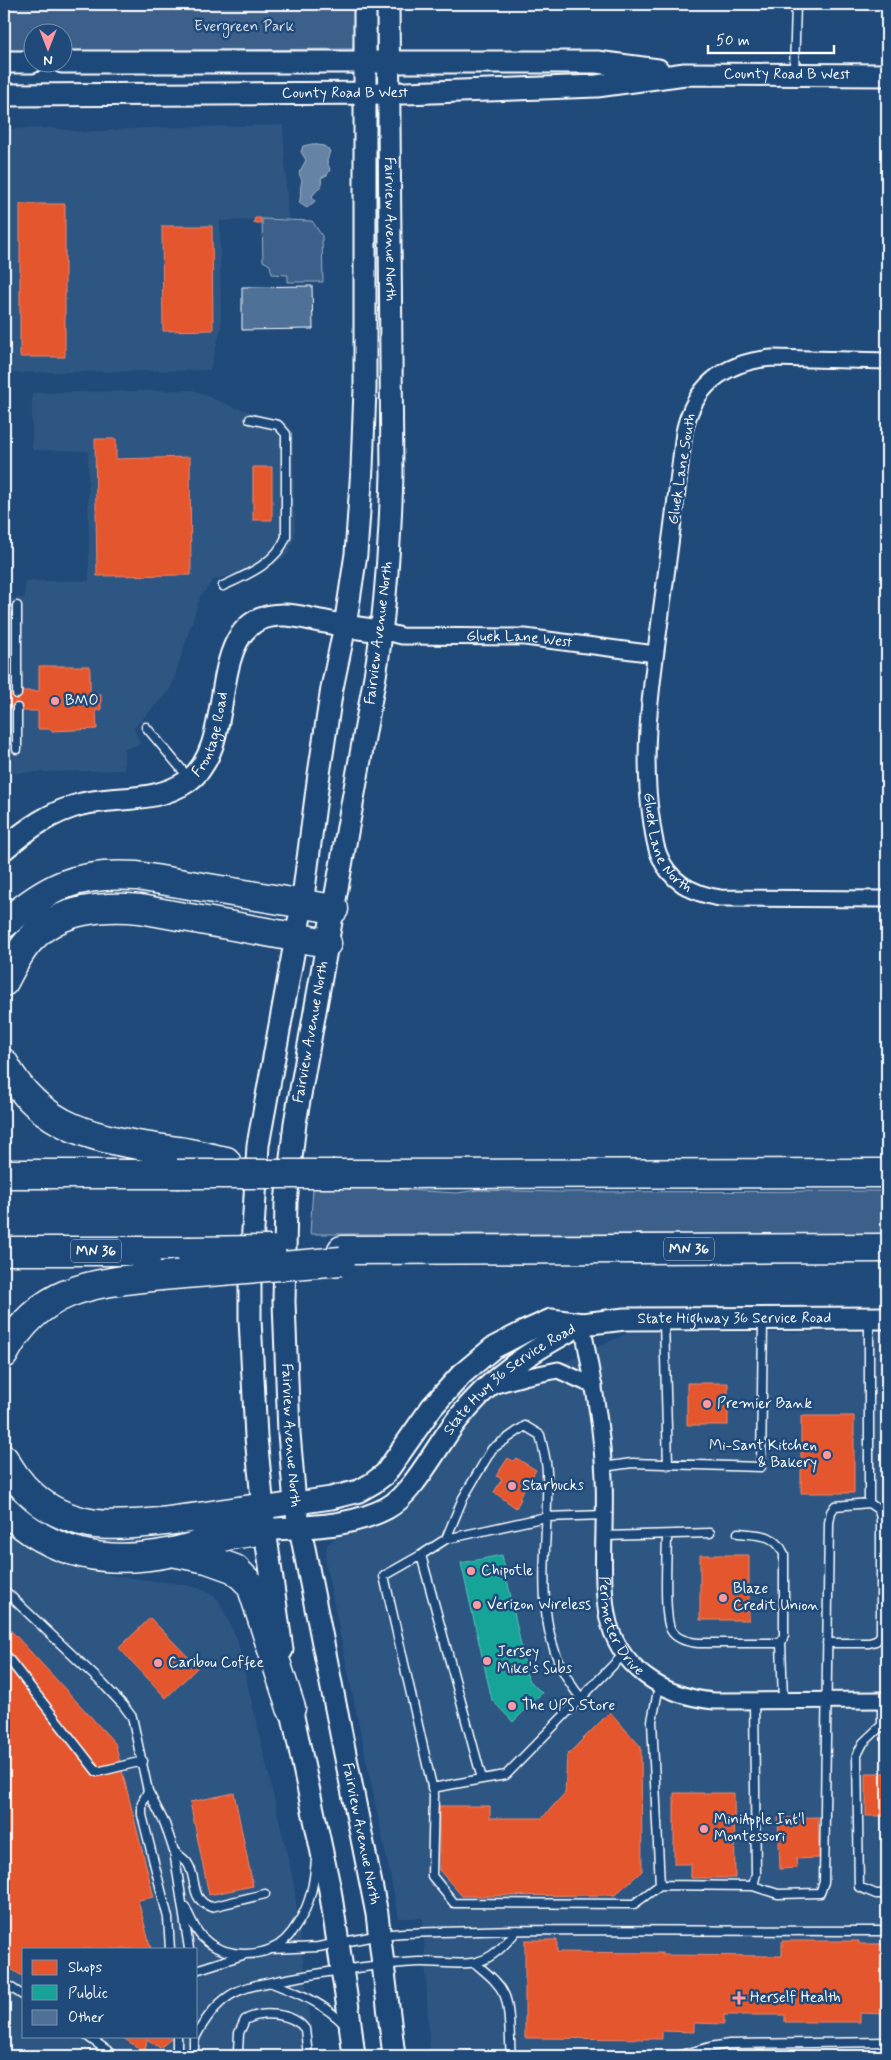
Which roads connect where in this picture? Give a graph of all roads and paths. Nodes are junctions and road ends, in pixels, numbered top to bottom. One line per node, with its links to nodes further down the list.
1 (365, 4): 4 (street, Fairview Avenue North)
2 (388, 4): 5 (street, Fairview Avenue North)
3 (796, 4): 10 (lane)
4 (366, 61): 5 (street, County Road B West); 8 (street, County Road B West); 12 (street, Fairview Avenue North)
5 (389, 61): 9 (street, County Road B West); 13 (street, Fairview Avenue North)
6 (4, 62): 7 (street)
7 (22, 62)
8 (72, 62)
9 (685, 74): 10 (street, County Road B West); 13 (street, County Road B West)
10 (794, 75): 11 (street, County Road B West)
11 (887, 75)
12 (365, 93): 13 (street, County Road B West); 14 (street, County Road B West); 19 (street, Fairview Avenue North)
13 (390, 93): 20 (street, Fairview Avenue North)
14 (4, 95)
15 (887, 361): 21 (street, Gluek Lane South)
16 (250, 419): 17 (lane)
17 (223, 586)
18 (17, 606): 22 (lane)
19 (345, 626): 20 (street, Frontage Road); 26 (street, Frontage Road); 29 (street, Fairview Avenue North)
20 (382, 631): 21 (street, Gluek Lane West); 30 (street, Fairview Avenue North)
21 (655, 654): 28 (street, Gluek Lane North)
22 (17, 694)
23 (17, 708): 25 (lane)
24 (146, 727): 26 (lane)
25 (17, 749)
26 (190, 779): 27 (street, Frontage Road)
27 (4, 849)
28 (887, 899)
29 (302, 905): 30 (highway); 31 (highway); 32 (street, Fairview Avenue North)
30 (334, 909): 33 (street, Fairview Avenue North)
31 (4, 924)
32 (295, 936): 33 (highway); 34 (highway); 57 (street, Fairview Avenue North)
33 (327, 943): 52 (street, Fairview Avenue North)
34 (4, 982)
35 (4, 1064): 36 (highway)
36 (178, 1162): 37 (highway, bridge); 38 (highway)
37 (887, 1173)
38 (4, 1174)
39 (887, 1248): 41 (highway, MN 36)
40 (4, 1251): 41 (highway, MN 36, bridge)
41 (341, 1256): 46 (highway, bridge)
42 (878, 1318): 44 (street, State Highway 36 Service Road); 53 (lane)
43 (664, 1319): 44 (street, State Highway 36 Service Road); 45 (street, State Highway 36 Service Road); 50 (lane)
44 (763, 1319): 50 (lane)
45 (582, 1324): 47 (street, Perimeter Drive); 48 (street, State Hwy 36 Service Road); 52 (street, State Hwy 36 Service Road)
46 (4, 1354)
47 (594, 1386): 48 (street); 51 (street, Perimeter Drive)
48 (486, 1388): 58 (street, State Hwy 36 Service Road)
49 (4, 1459): 57 (highway)
50 (668, 1465): 51 (lane)
51 (603, 1466): 55 (street, Perimeter Drive)
52 (295, 1503): 57 (street, State Hwy 36 Service Road); 58 (street, Fairview Avenue North)
53 (869, 1503): 68 (lane); 68 (lane)
54 (4, 1509): 64 (highway)
55 (604, 1515): 56 (lane); 62 (street, Perimeter Drive)
56 (546, 1517): 63 (lane); 63 (lane); 72 (lane)
57 (264, 1519): 58 (street, State Hwy 36 Service Road); 64 (highway); 77 (street, Fairview Avenue North)
58 (300, 1527): 92 (street, Fairview Avenue North)
59 (710, 1533): 61 (lane)
60 (738, 1533): 67 (lane)
61 (667, 1535): 62 (lane); 67 (lane)
62 (604, 1536): 70 (street, Perimeter Drive)
63 (446, 1539): 65 (lane)
64 (173, 1552): 77 (highway)
65 (421, 1555): 80 (lane); 81 (lane)
66 (4, 1590): 79 (lane)
67 (781, 1643): 74 (lane)
68 (827, 1643): 75 (lane)
69 (4, 1653): 79 (lane)
70 (624, 1654): 71 (street, Perimeter Drive); 72 (lane)
71 (659, 1686): 73 (street, Perimeter Drive); 85 (lane)
72 (581, 1698): 80 (lane)
73 (754, 1700): 74 (street, Perimeter Drive); 86 (lane)
74 (783, 1700): 75 (street, Perimeter Drive)
75 (827, 1700): 76 (street, Perimeter Drive); 86 (lane)
76 (885, 1700): 78 (lane)
77 (291, 1708): 83 (street, Fairview Avenue North)
78 (885, 1727): 88 (lane)
79 (143, 1761): 82 (lane)
80 (482, 1779): 81 (lane)
81 (432, 1788): 85 (lane)
82 (148, 1791): 84 (lane); 94 (lane)
83 (318, 1833): 93 (street, Fairview Avenue North); 96 (lane)
84 (174, 1851): 87 (lane); 89 (lane)
85 (660, 1885): 86 (lane)
86 (753, 1886)
87 (265, 1894)
88 (887, 1894)
89 (182, 1900): 95 (lane); 97 (lane)
90 (517, 1930): 91 (lane); 92 (lane); 98 (lane)
91 (887, 1931)
92 (380, 1935): 93 (lane); 99 (street, Fairview Avenue North)
93 (338, 1943): 96 (lane); 101 (street, Fairview Avenue North)
94 (170, 1948)
95 (189, 1948)
96 (271, 1949): 97 (lane)
97 (245, 1955): 100 (lane)
98 (475, 1962): 99 (lane); 120 (lane)
99 (384, 1964): 101 (lane); 117 (street, Fairview Avenue North)
100 (198, 1969)
101 (342, 1970): 102 (lane); 106 (street, Fairview Avenue North)
102 (270, 1982): 105 (lane); 106 (lane)
103 (4, 1983): 104 (lane)
104 (22, 1995)
105 (198, 2032)
106 (351, 2033): 116 (street, Fairview Avenue North)
107 (90, 2038): 112 (lane)
108 (177, 2038): 113 (lane)
109 (194, 2038): 114 (lane)
110 (887, 2042): 121 (lane)
111 (238, 2051): 115 (lane)
112 (115, 2056)
113 (177, 2056)
114 (194, 2056)
115 (308, 2056)
116 (354, 2056)
117 (394, 2056)
118 (466, 2056): 119 (lane)
119 (507, 2056)
120 (511, 2056)
121 (679, 2056)

